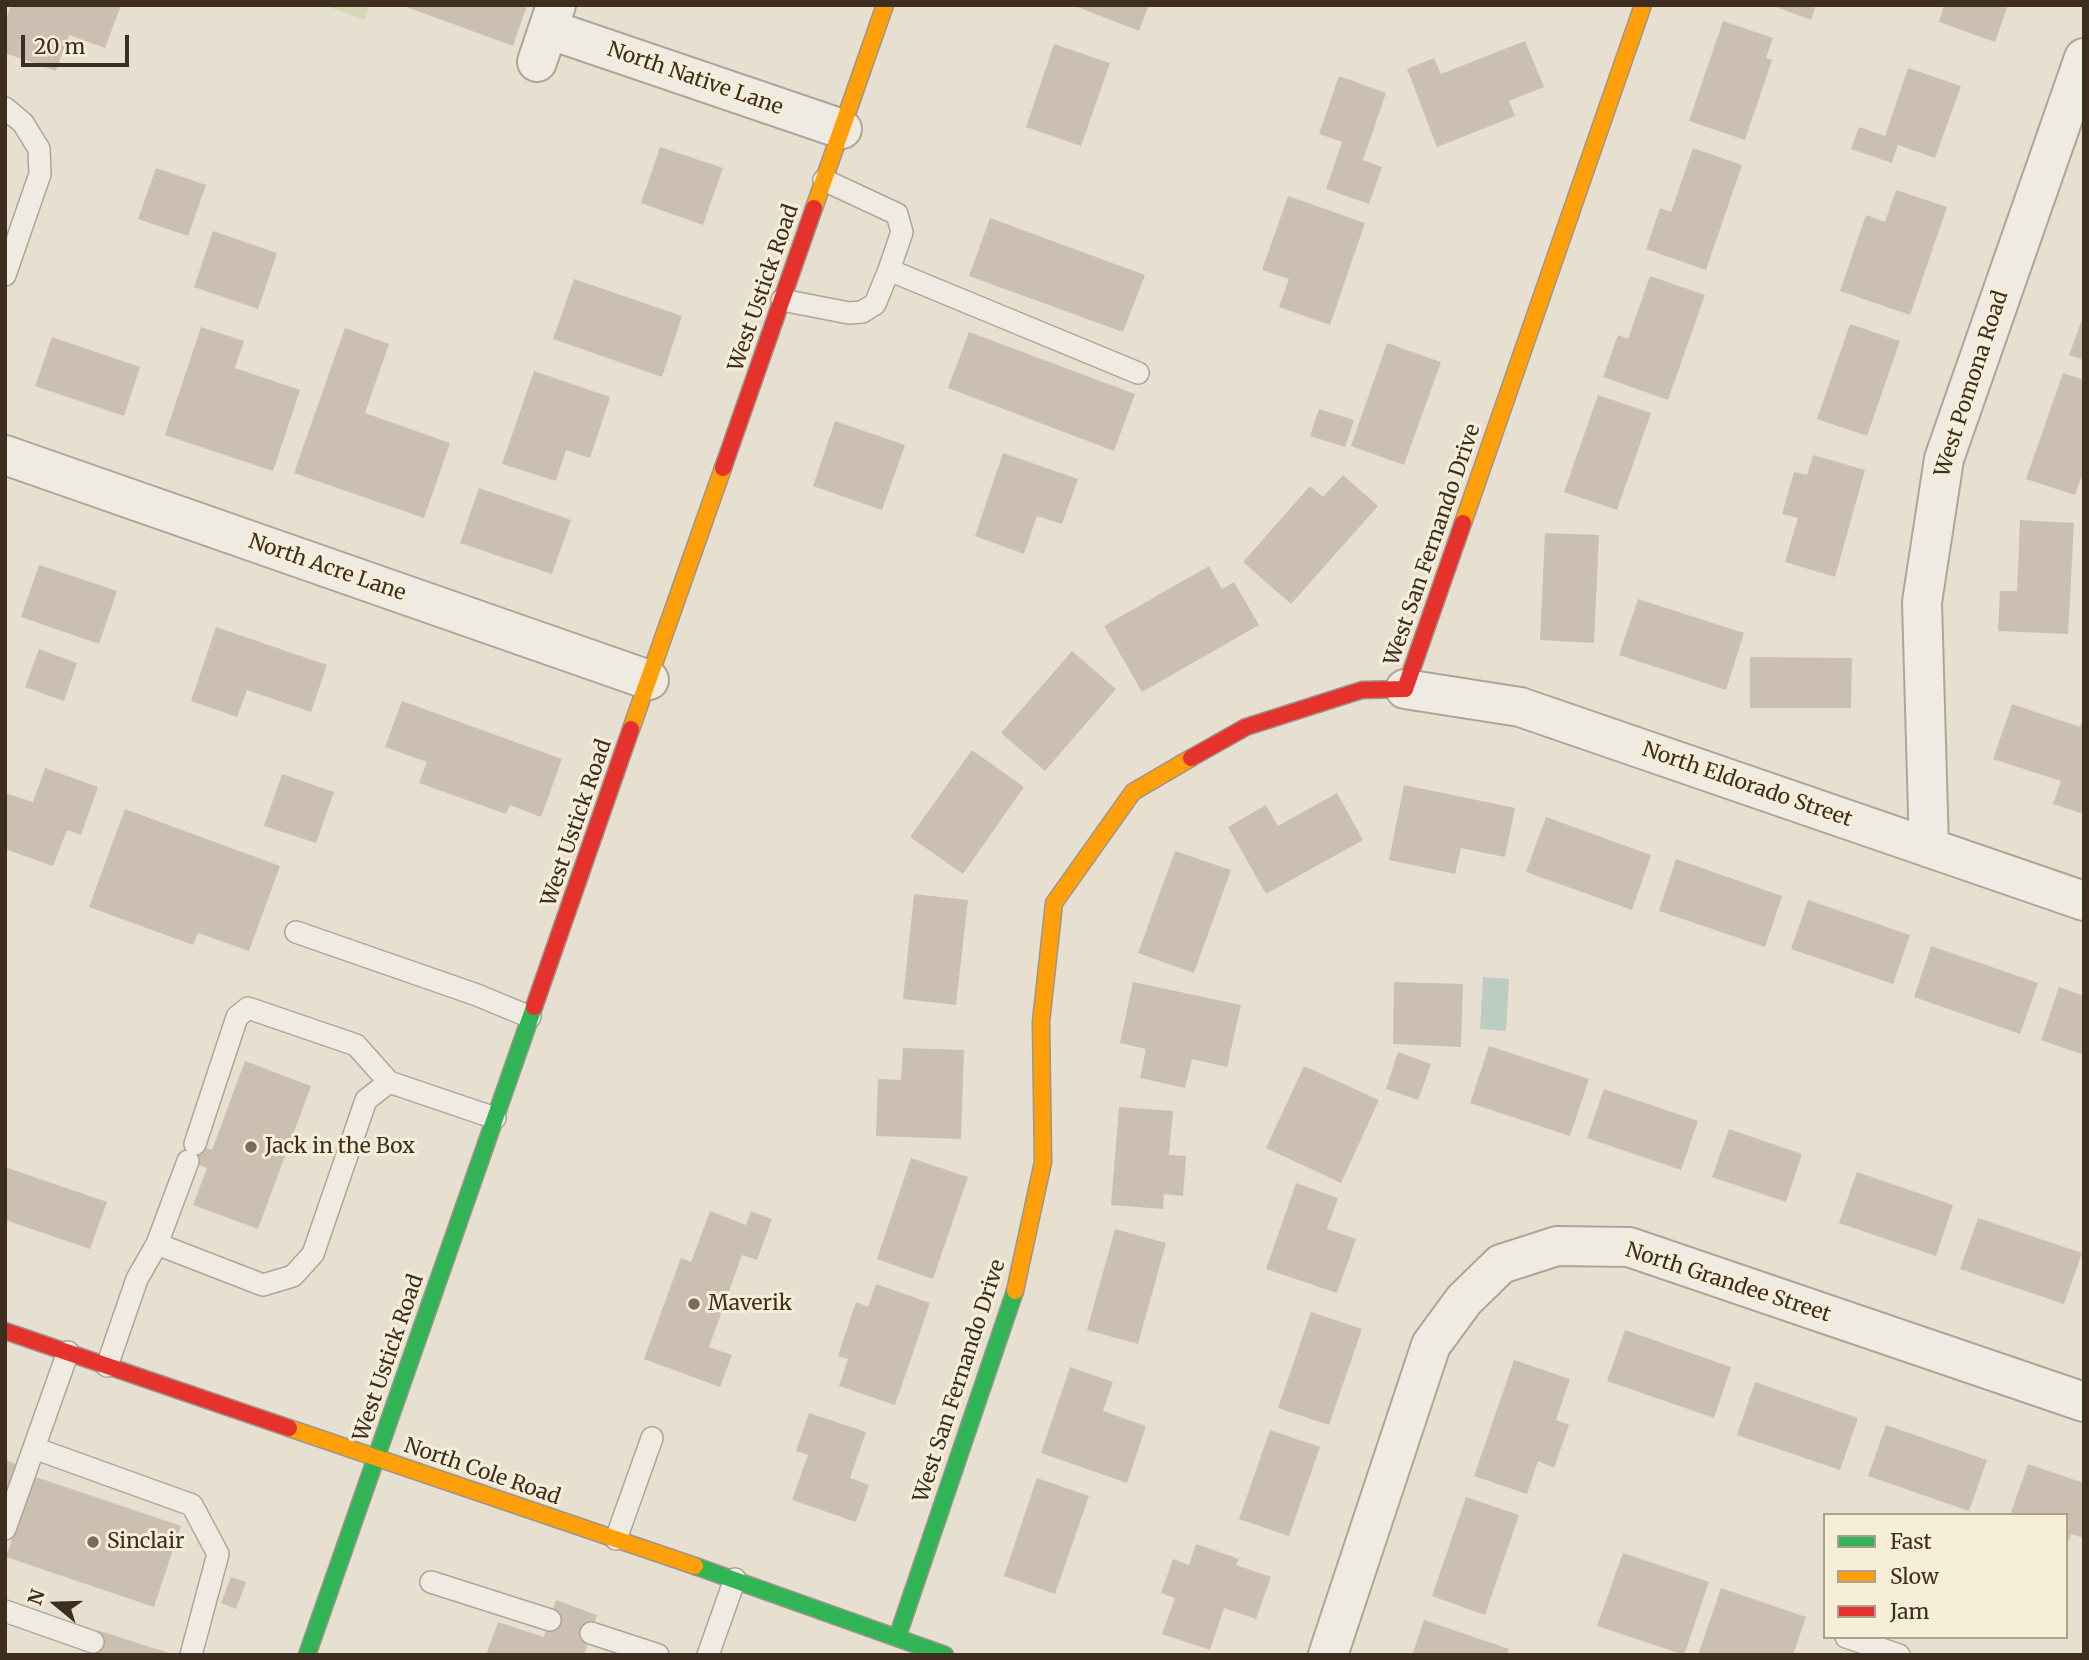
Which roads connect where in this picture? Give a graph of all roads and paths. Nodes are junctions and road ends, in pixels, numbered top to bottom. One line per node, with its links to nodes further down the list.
1 (886, 5): 6 (main road, West Ustick Road)
2 (1643, 5): 15 (main road, West San Fernando Drive)
3 (547, 32): 6 (street, North Native Lane)
4 (2084, 58): 7 (street, West Pomona Road)
5 (5, 108): 10 (lane)
6 (842, 129): 8 (main road, West Ustick Road)
7 (2068, 150): 16 (street, West Pomona Road)
8 (824, 180): 9 (lane); 11 (main road, West Ustick Road)
9 (889, 270): 11 (lane); 12 (lane)
10 (5, 275)
11 (782, 300): 14 (main road, West Ustick Road)
12 (1138, 373)
13 (5, 455): 14 (street, North Acre Lane)
14 (649, 680): 19 (main road, West Ustick Road)
15 (1405, 689): 16 (street, North Eldorado Street); 37 (main road, West San Fernando Drive)
16 (1929, 848): 17 (street, North Eldorado Street)
17 (2084, 901)
18 (296, 932): 19 (lane)
19 (530, 1017): 21 (main road, West Ustick Road)
20 (389, 1082): 21 (lane); 22 (lane); 22 (lane)
21 (495, 1118): 29 (main road, West Ustick Road)
22 (158, 1244): 25 (lane)
23 (5, 1331): 24 (main road, North Cole Road)
24 (68, 1352): 25 (main road, North Cole Road); 28 (lane)
25 (107, 1366): 29 (main road, North Cole Road)
26 (2084, 1402): 45 (street, North Grandee Street)
27 (652, 1438): 31 (lane)
28 (34, 1448): 30 (lane); 40 (lane)
29 (377, 1459): 31 (main road, North Cole Road); 41 (main road, West Ustick Road)
30 (5, 1529)
31 (616, 1539): 32 (main road, North Cole Road)
32 (735, 1579): 37 (main road, North Cole Road); 43 (lane)
33 (431, 1582): 35 (lane)
34 (5, 1612): 39 (lane)
35 (550, 1620)
36 (591, 1633): 42 (lane)
37 (897, 1638): 44 (main road, North Cole Road)
38 (1852, 1639): 46 (lane)
39 (93, 1642)
40 (191, 1655)
41 (307, 1655)
42 (658, 1655)
43 (708, 1655)
44 (944, 1655)
45 (1328, 1655)
46 (1899, 1655)

